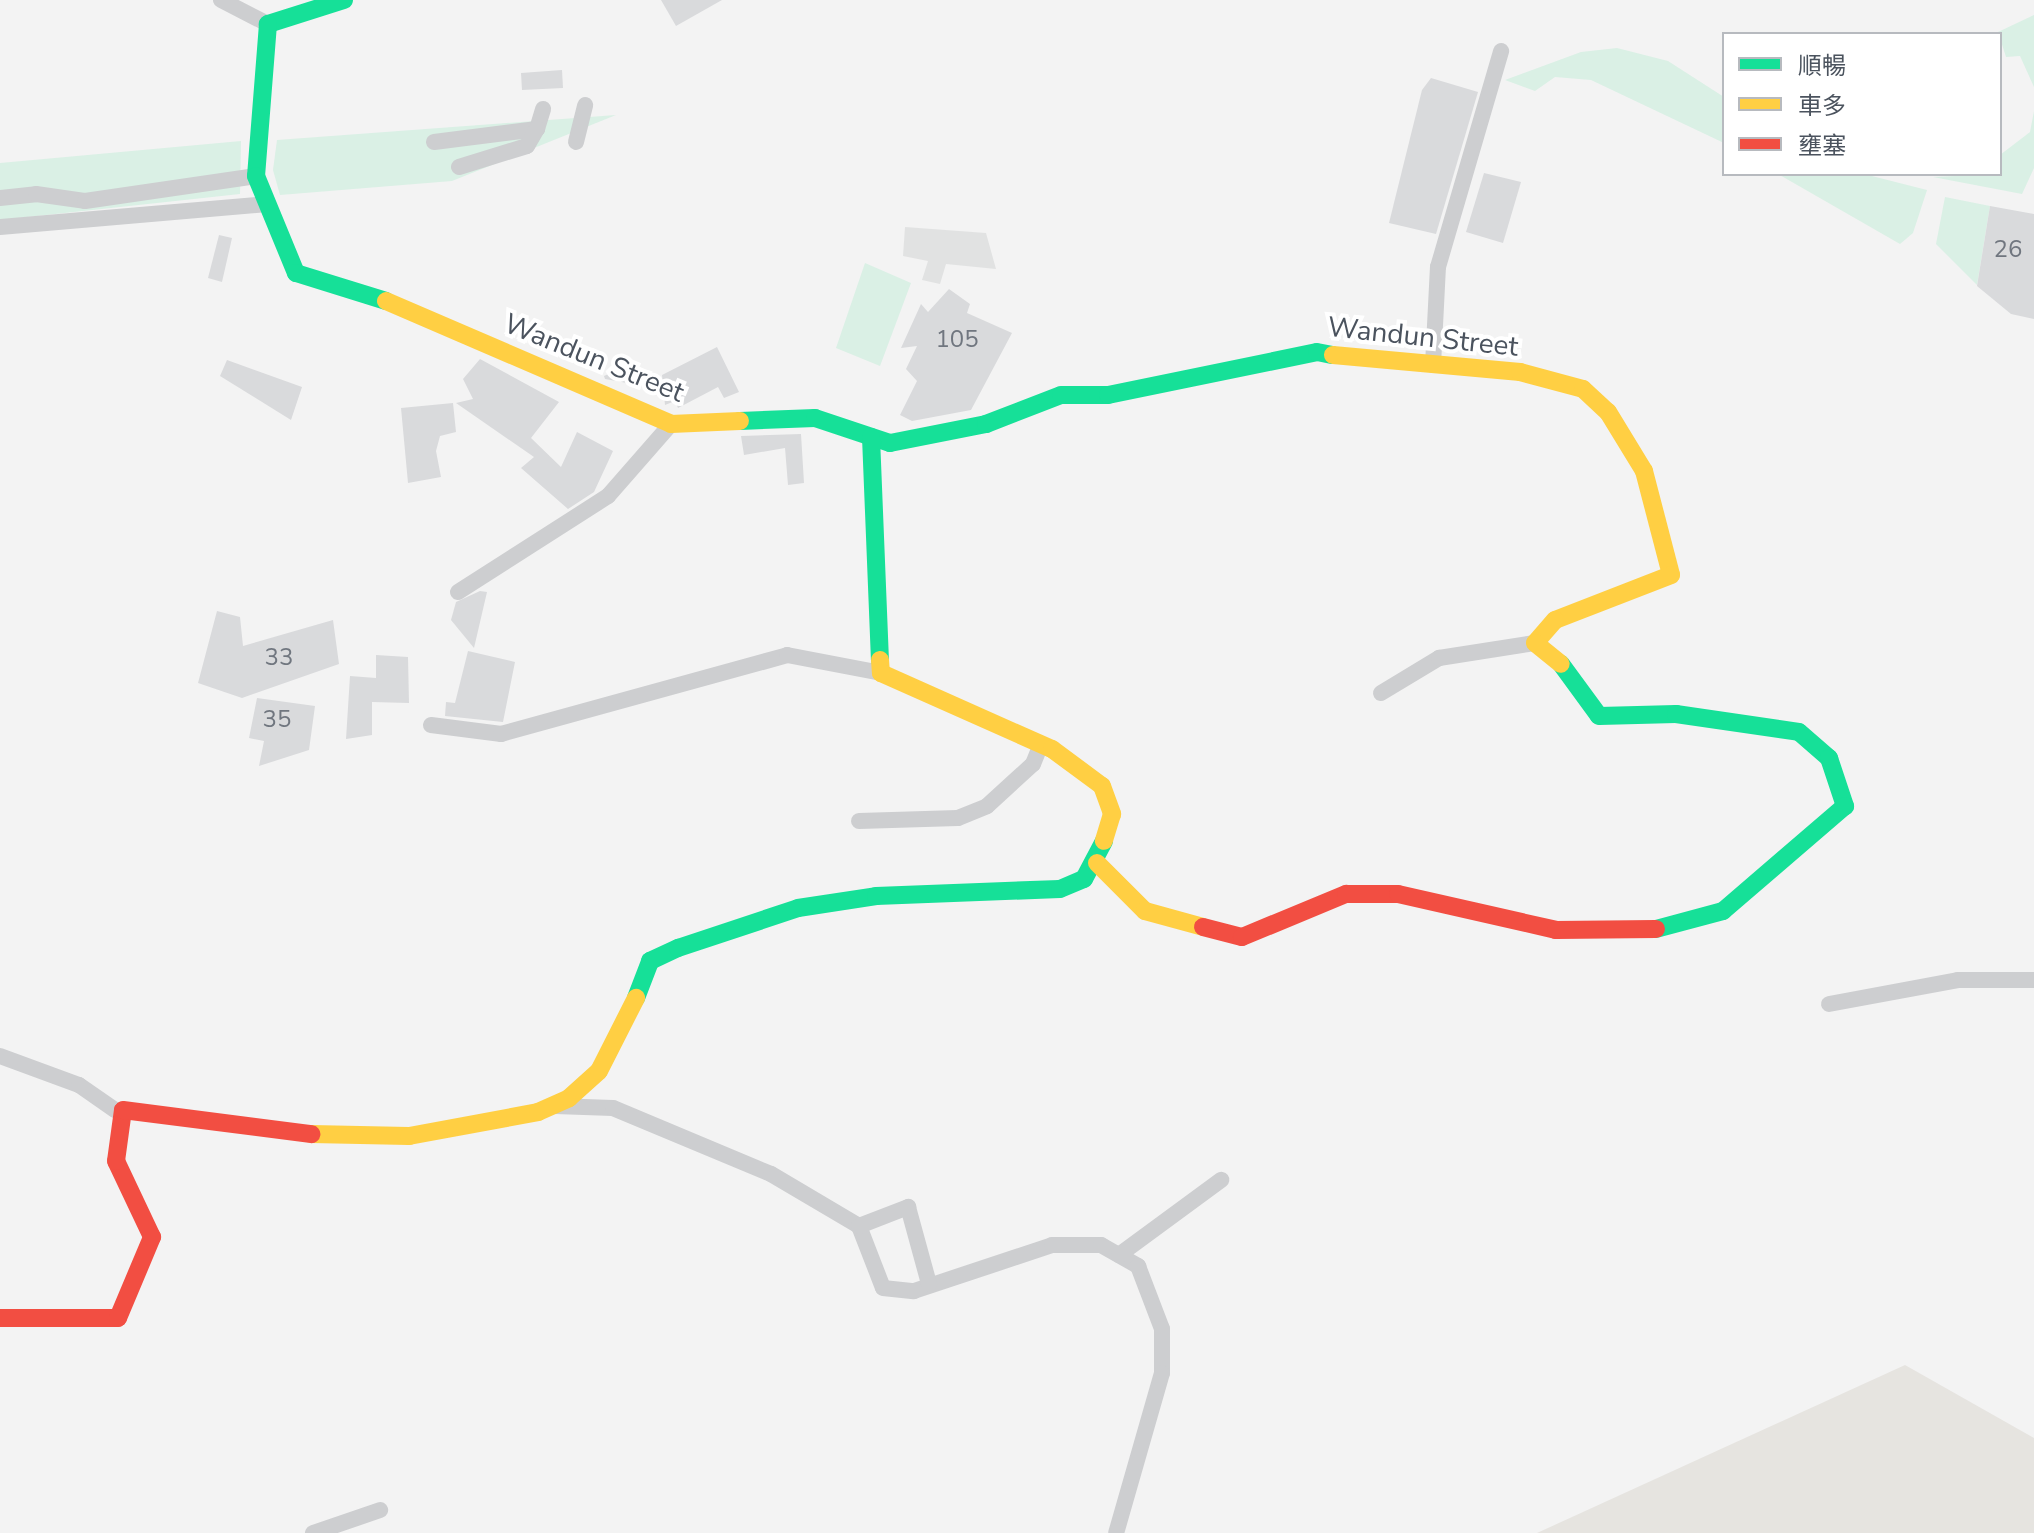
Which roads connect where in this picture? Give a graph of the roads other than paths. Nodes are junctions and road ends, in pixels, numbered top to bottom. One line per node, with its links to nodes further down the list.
1 (221, 0): 3 (street)
2 (344, 0): 3 (street)
3 (268, 24): 11 (street, Wandun Street)
4 (1501, 51): 15 (street)
5 (585, 105): 9 (street)
6 (543, 109): 7 (street)
7 (537, 129): 8 (street); 10 (street)
8 (434, 142)
9 (576, 142)
10 (459, 167)
11 (256, 176): 12 (street); 13 (street, Wandun Street)
12 (0, 198)
13 (267, 204): 14 (street); 16 (street, Wandun Street)
14 (0, 227)
15 (1433, 365): 17 (street, Wandun Street); 19 (street, Wandun Street)
16 (671, 424): 17 (street, Wandun Street); 18 (street)
17 (871, 437): 20 (street)
18 (458, 592)
19 (1535, 643): 21 (street); 25 (street)
20 (881, 673): 22 (street); 23 (street)
21 (1381, 693)
22 (431, 725)
23 (1041, 744): 24 (street); 25 (street)
24 (859, 821)
25 (1097, 863): 29 (street)
26 (2034, 980): 27 (street)
27 (1829, 1004)
28 (0, 1056): 30 (street)
29 (553, 1105): 32 (street); 35 (street)
30 (115, 1110)
31 (1221, 1180): 33 (street)
32 (859, 1226): 34 (street); 34 (street)
33 (1119, 1255): 34 (street); 38 (street)
34 (929, 1284)
35 (0, 1318)
36 (380, 1510): 37 (street)
37 (313, 1533)
38 (1116, 1533)

